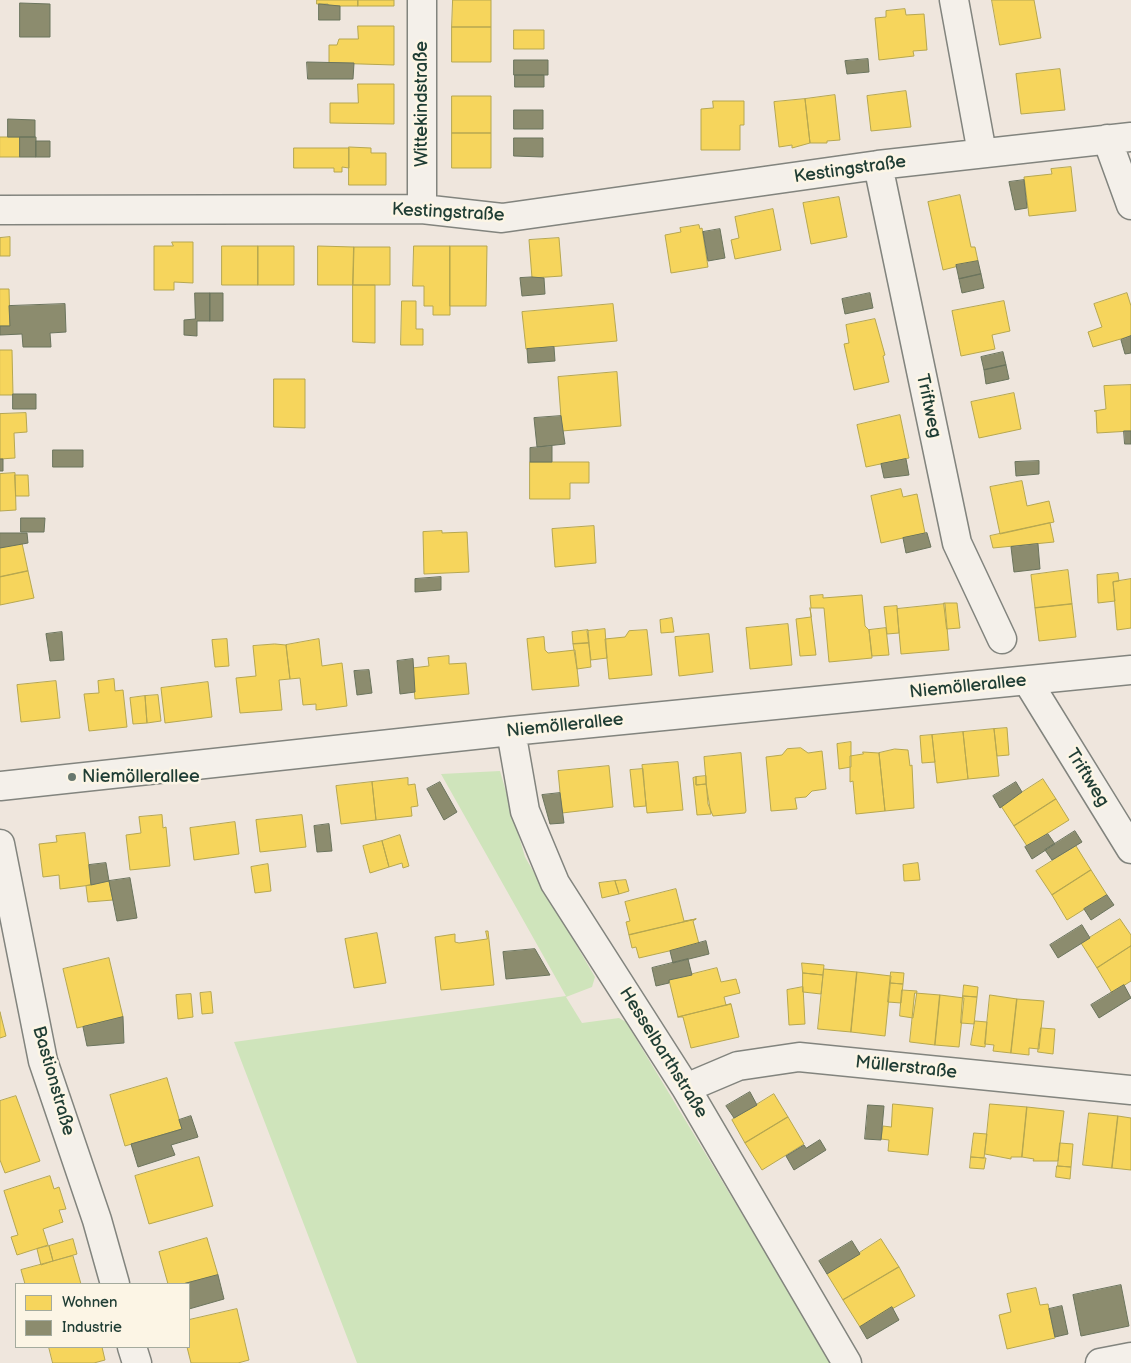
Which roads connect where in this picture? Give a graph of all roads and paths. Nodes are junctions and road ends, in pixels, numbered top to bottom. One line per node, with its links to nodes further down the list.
1 (422, 0): 7 (street, Wittekindstraße)
2 (954, 0): 4 (street)
3 (1119, 138): 4 (street, Kestingstraße); 6 (street, Kestingstraße)
4 (982, 152): 5 (street, Kestingstraße)
5 (878, 165): 7 (street, Kestingstraße); 9 (street, Triftweg)
6 (1131, 205)
7 (422, 209): 8 (street, Kestingstraße)
8 (0, 210)
9 (1002, 639)
10 (1131, 670): 11 (street, Niemöllerallee)
11 (1028, 682): 12 (street, Niemöllerallee); 15 (street, Triftweg)
12 (511, 732): 13 (street, Niemöllerallee); 16 (street, Hesselbarthstraße)
13 (0, 786)
14 (0, 844): 18 (street, Bastionstraße)
15 (1131, 849)
16 (686, 1088): 17 (street, Müllerstraße); 22 (street, Hesselbarthstraße)
17 (1131, 1090)
18 (115, 1283)
19 (132, 1348): 21 (street)
20 (1131, 1357): 23 (street)
21 (137, 1363)
22 (847, 1363)
23 (1100, 1363)

